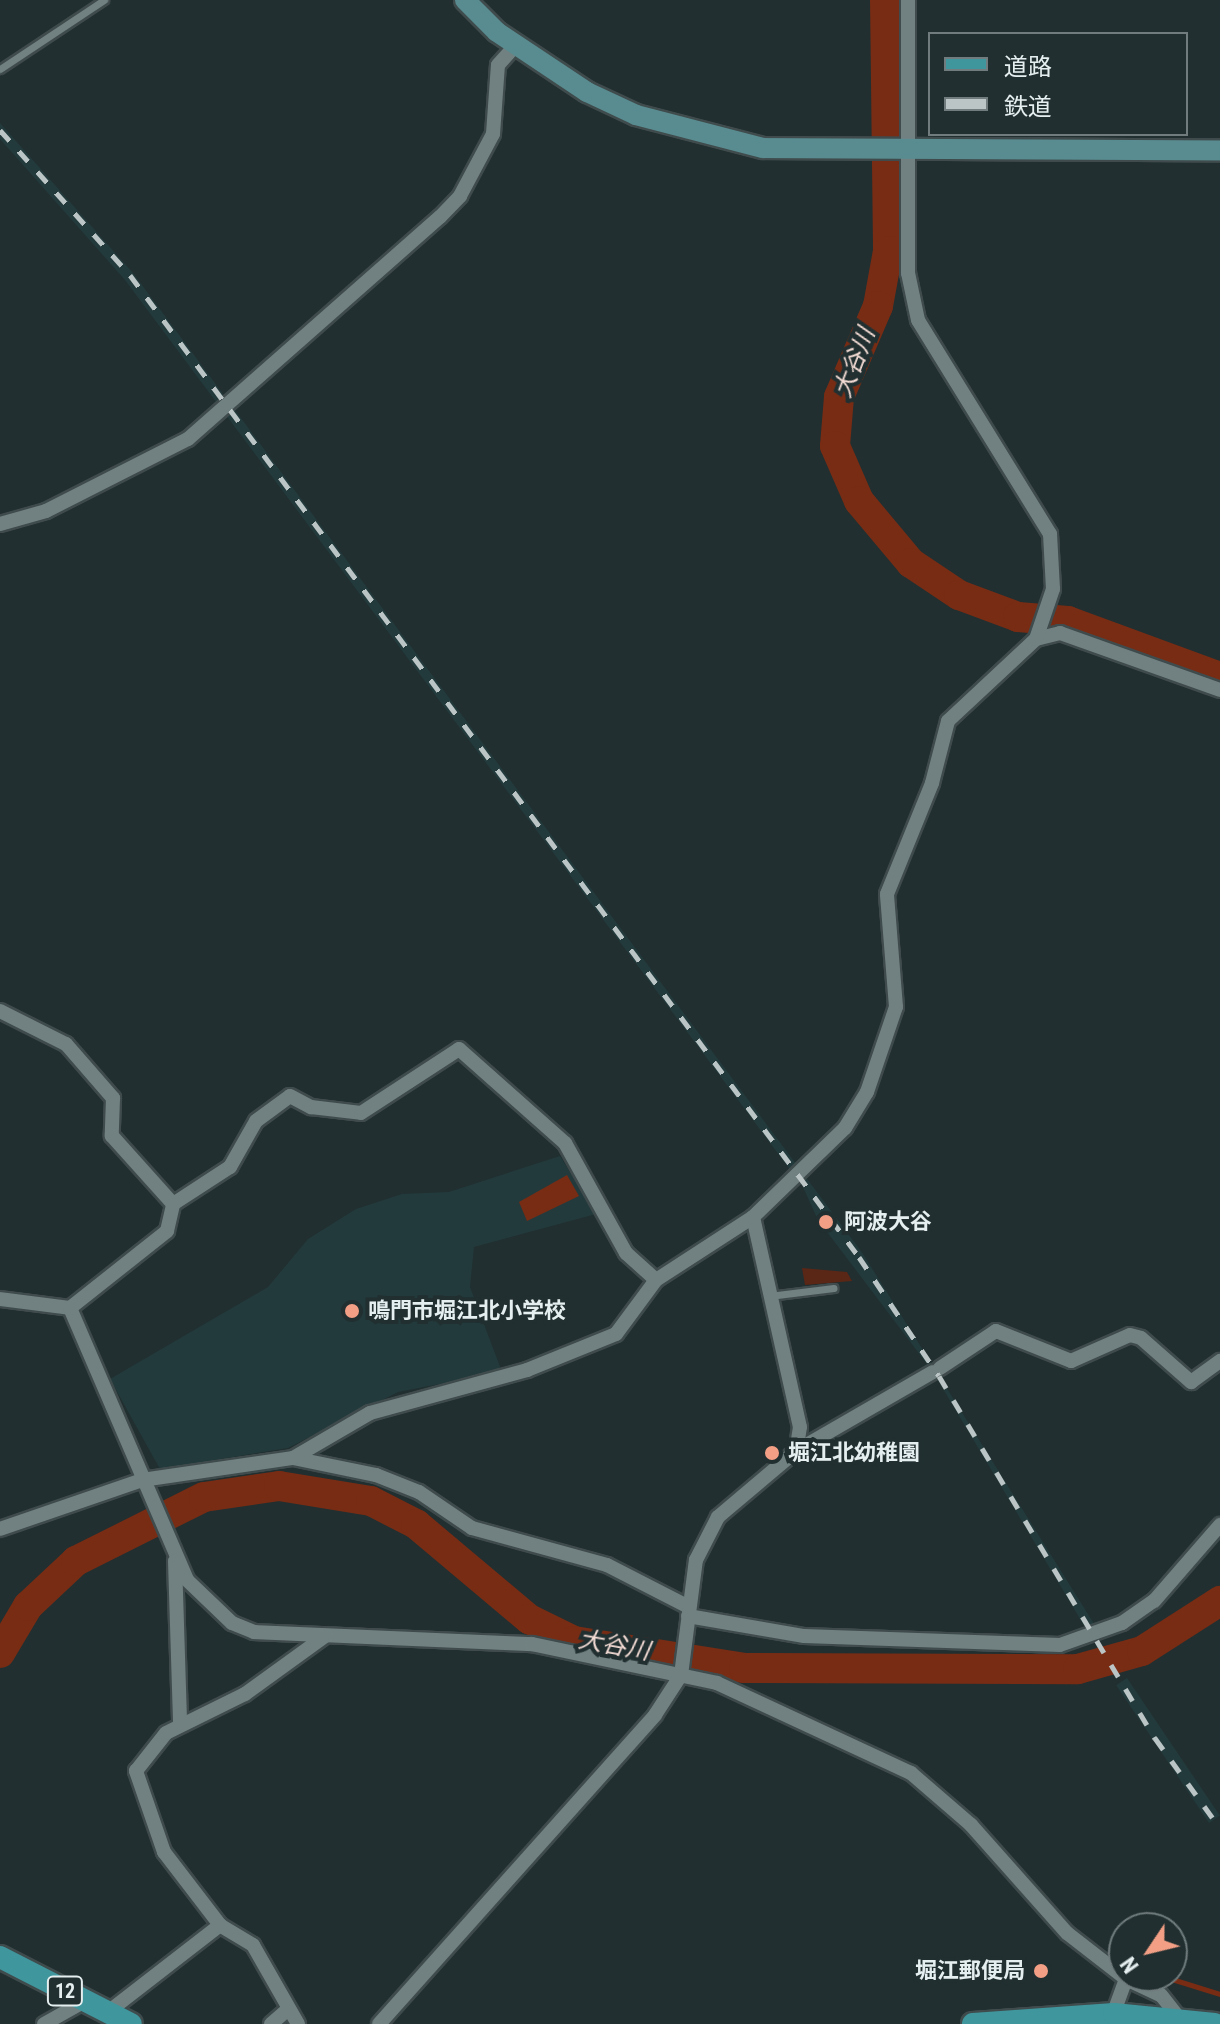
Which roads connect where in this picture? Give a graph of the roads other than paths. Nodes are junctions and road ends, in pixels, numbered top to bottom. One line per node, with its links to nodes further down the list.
1 (104, 0): 5 (lane)
2 (465, 0): 4 (street)
3 (908, 0): 6 (street)
4 (516, 45): 6 (street); 8 (street)
5 (0, 69)
6 (900, 147): 7 (street); 9 (street)
7 (1220, 150)
8 (0, 524)
9 (1038, 633): 10 (street); 13 (street)
10 (1220, 690)
11 (0, 1011): 12 (street)
12 (173, 1204): 14 (street); 18 (street)
13 (753, 1217): 14 (street); 16 (street)
14 (656, 1280): 21 (street)
15 (834, 1288): 16 (lane)
16 (769, 1296): 20 (street)
17 (0, 1299): 18 (street)
18 (70, 1308): 22 (street)
19 (1220, 1361): 20 (street)
20 (796, 1451): 26 (street)
21 (293, 1458): 22 (street); 26 (street)
22 (144, 1486): 24 (street); 25 (street)
23 (1220, 1525): 26 (street)
24 (0, 1529)
25 (173, 1547): 27 (street); 29 (street)
26 (687, 1618): 28 (street)
27 (325, 1636): 28 (street); 29 (street)
28 (680, 1671): 32 (street); 44 (street)
29 (180, 1723): 30 (street)
30 (220, 1925): 36 (street); 37 (street)
31 (0, 1957): 35 (main road, 12)
32 (1108, 1965)
33 (1121, 1992): 38 (street)
34 (1154, 1992): 39 (street)
35 (85, 2001): 37 (main road, 12); 40 (street)
36 (287, 2010): 42 (street); 43 (street)
37 (108, 2012): 41 (main road, 12)
38 (1111, 2019): 39 (main road); 45 (main road)
39 (1183, 2021): 46 (main road)
40 (44, 2024)
41 (131, 2024)
42 (271, 2024)
43 (298, 2024)
44 (379, 2024)
45 (973, 2024)
46 (1215, 2024)

